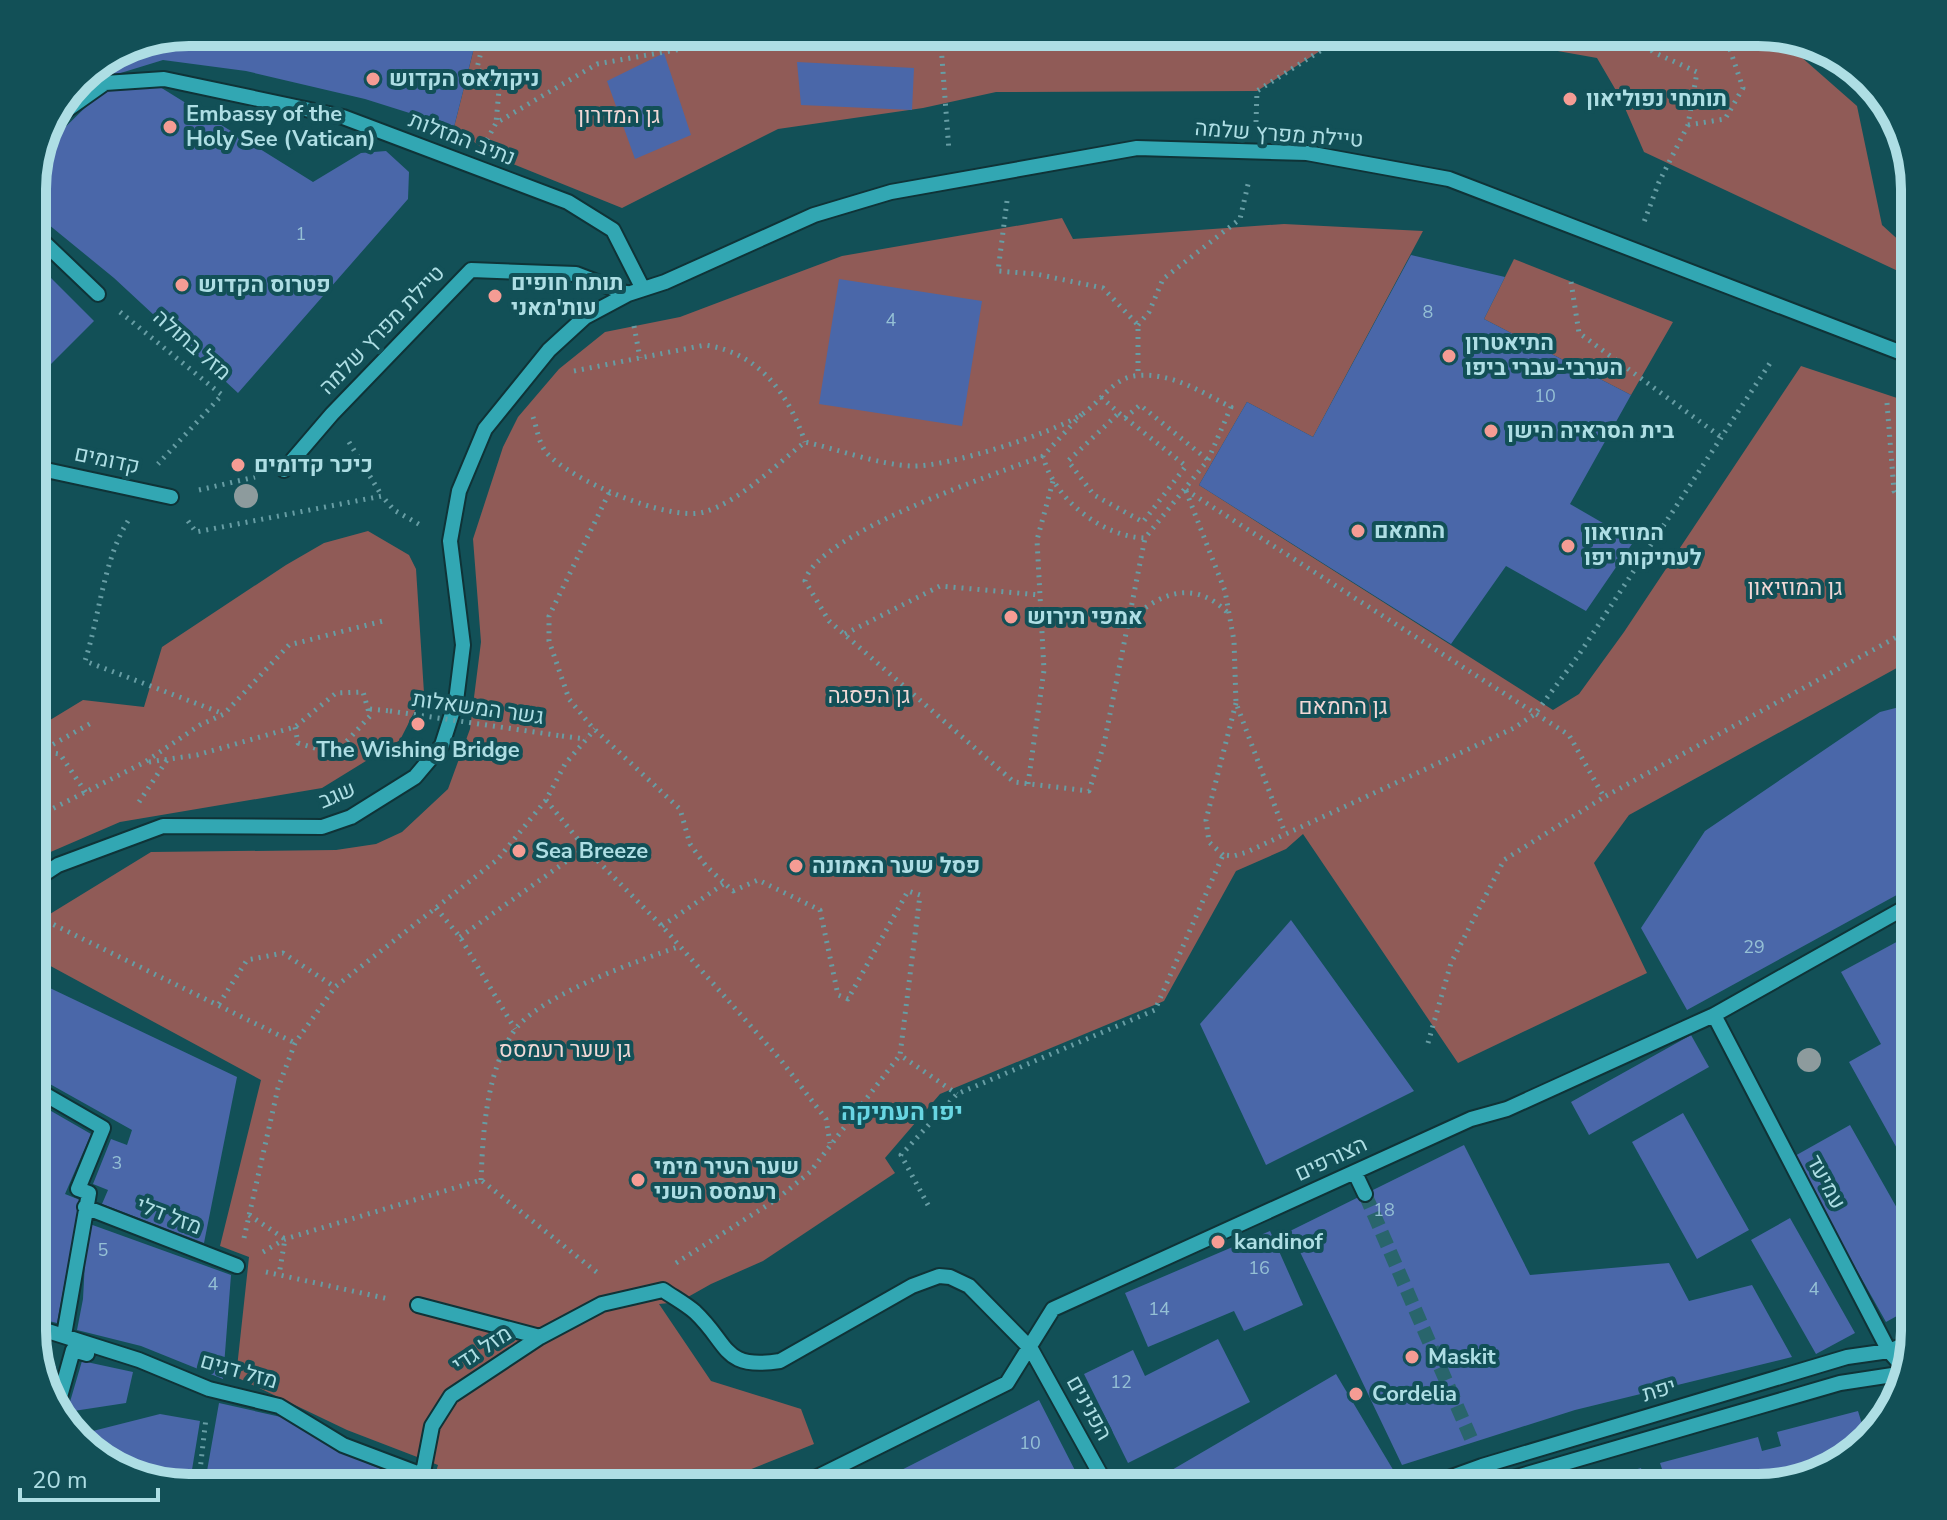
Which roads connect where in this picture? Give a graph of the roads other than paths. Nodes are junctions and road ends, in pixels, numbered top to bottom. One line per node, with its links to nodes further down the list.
1 (74, 105): 3 (street, נתיב המזלות)
2 (46, 244): 4 (street)
3 (643, 289): 5 (street, טיילת מפרץ שלמה); 6 (street, טיילת מפרץ שלמה)
4 (98, 294)
5 (628, 294): 8 (street, טיילת מפרץ שלמה); 10 (street, טיילת מפרץ שלמה)
6 (1901, 353)
7 (46, 470): 9 (street, קדומים)
8 (284, 470)
9 (171, 497)
10 (450, 541): 11 (street, שגב)
11 (46, 873)
12 (1901, 910): 13 (street, הצורפים)
13 (1714, 1015): 15 (street, הצורפים); 25 (street, עמיעד)
14 (46, 1095): 17 (street)
15 (1355, 1173): 16 (street); 24 (street, הצורפים)
16 (1365, 1194)
17 (85, 1207): 18 (street, מזל דלי); 21 (street)
18 (237, 1266)
19 (418, 1305): 22 (street)
20 (46, 1330): 21 (street, מזל דגים)
21 (64, 1335): 30 (street, מזל דגים)
22 (540, 1337): 24 (street, מזל גדי); 31 (street, מזל גדי)
23 (1900, 1346): 25 (street, יפת)
24 (1031, 1349): 32 (street, הצורפים); 33 (street, הפנינים)
25 (1889, 1351): 27 (street, עמיעד); 34 (street, יפת)
26 (87, 1354): 29 (street)
27 (1897, 1361)
28 (1894, 1375): 35 (street, יפת)
29 (61, 1394)
30 (405, 1474)
31 (423, 1474)
32 (827, 1474)
33 (1100, 1474)
34 (1460, 1474)
35 (1527, 1474)

